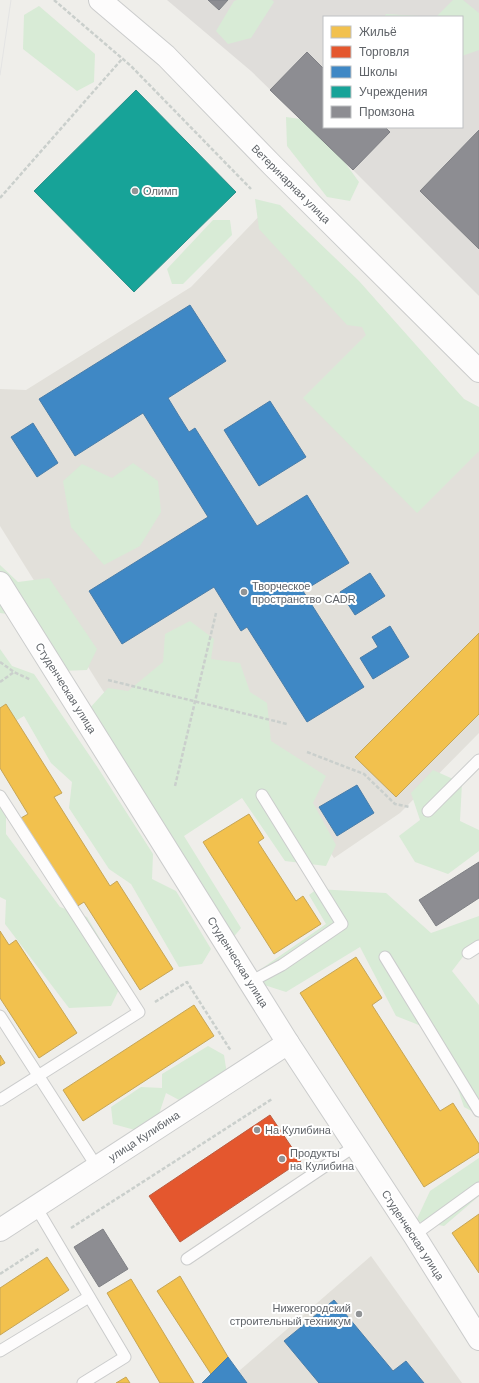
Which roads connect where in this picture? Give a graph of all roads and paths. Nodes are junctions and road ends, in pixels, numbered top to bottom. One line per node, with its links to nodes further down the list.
1 (54, 0): 3 (path)
2 (100, 0): 6 (street, Ветеринарная улица)
3 (122, 59): 4 (path); 5 (path)
4 (251, 189)
5 (0, 198)
6 (479, 371)
7 (0, 583): 23 (street, Студенческая улица)
8 (216, 613): 12 (path)
9 (14, 672): 11 (path)
10 (108, 680): 12 (path)
11 (0, 682)
12 (195, 702): 13 (path); 16 (path)
13 (287, 724)
14 (307, 752): 19 (path)
15 (479, 760): 19 (lane)
16 (175, 786)
17 (262, 795): 23 (lane)
18 (0, 796): 24 (lane)
19 (428, 810)
20 (479, 946): 21 (lane)
21 (468, 953)
22 (385, 957): 31 (lane)
23 (250, 982): 26 (street, Студенческая улица)
24 (139, 1012): 27 (path); 28 (lane)
25 (0, 1016): 28 (lane)
26 (288, 1043): 27 (street, улица Кулибина); 32 (street, Студенческая улица)
27 (245, 1071): 33 (street, улица Кулибина)
28 (38, 1076): 30 (lane); 33 (lane)
29 (272, 1099): 38 (path)
30 (0, 1100)
31 (479, 1111)
32 (356, 1146): 37 (street, Студенческая улица); 39 (lane)
33 (97, 1167): 35 (street, улица Кулибина)
34 (479, 1188): 37 (lane)
35 (36, 1207): 36 (street, улица Кулибина); 38 (lane)
36 (0, 1230)
37 (414, 1235): 42 (street, Студенческая улица)
38 (54, 1239): 40 (path); 41 (lane)
39 (187, 1258)
40 (0, 1274)
41 (89, 1297): 43 (lane); 44 (lane)
42 (479, 1339)
43 (0, 1351)
44 (83, 1383)

